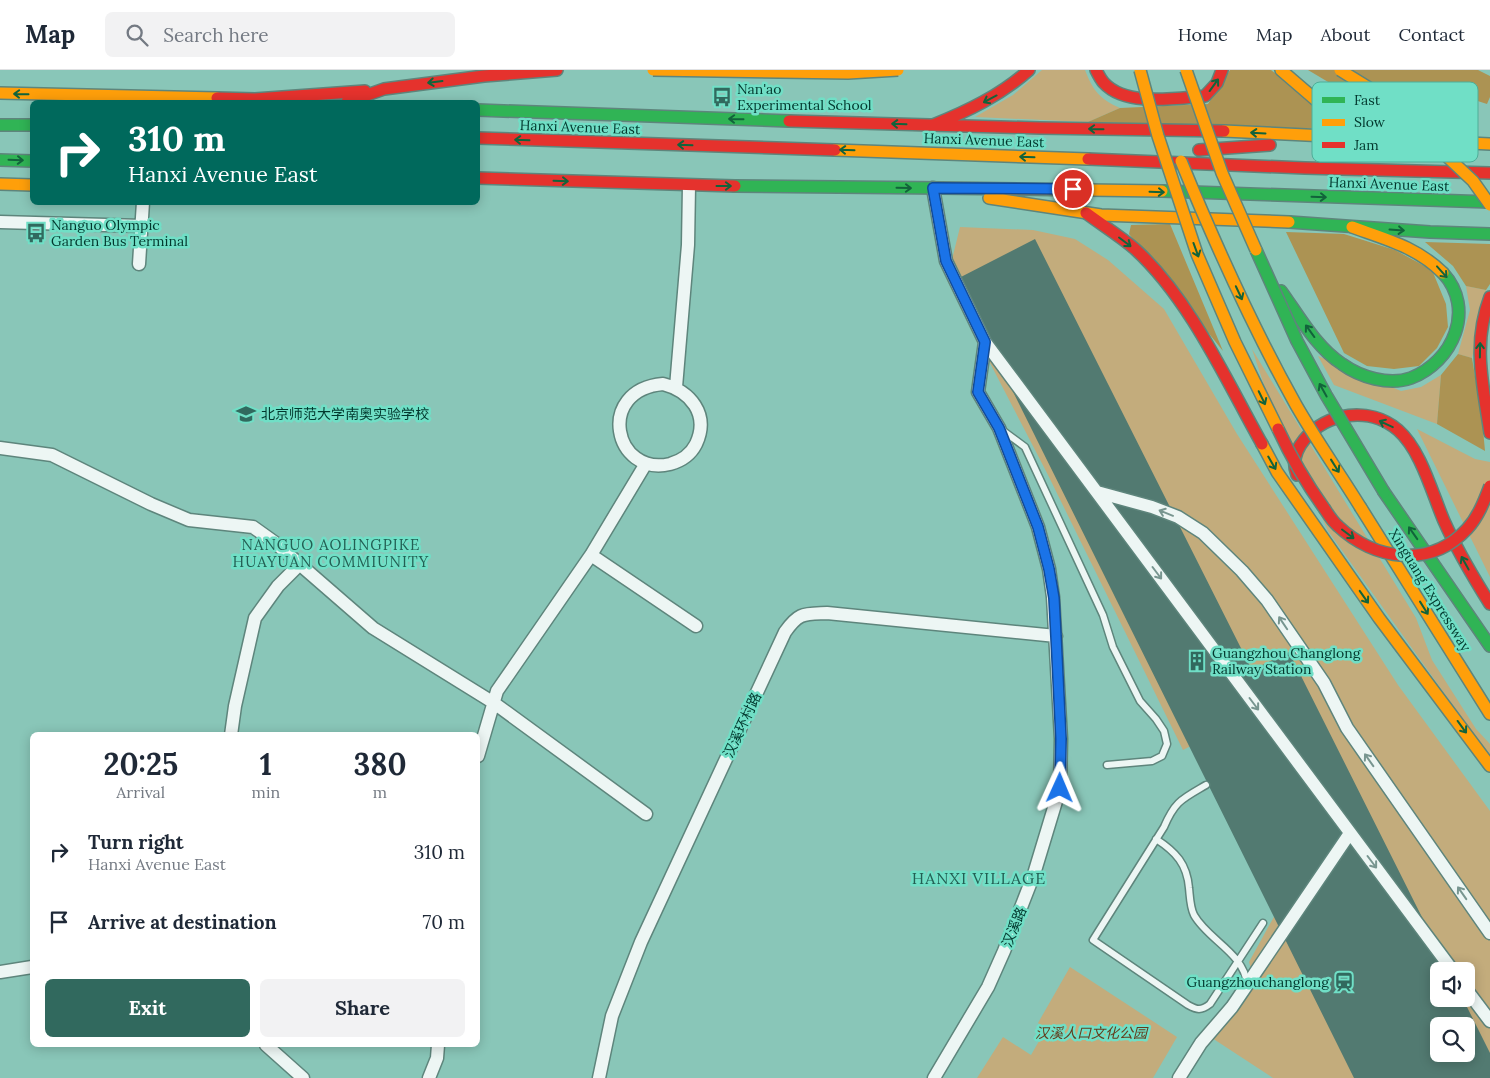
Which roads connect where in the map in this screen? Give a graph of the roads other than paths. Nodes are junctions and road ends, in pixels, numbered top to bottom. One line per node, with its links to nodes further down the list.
1 (557, 70): 13 (main road, one-way to 13)
2 (654, 70): 3 (main road, bridge)
3 (898, 70)
4 (1029, 70): 20 (main road, one-way to 20)
5 (1096, 70): 9 (main road, one-way to 9)
6 (1140, 70): 52 (main road, one-way to 52, bridge)
7 (1149, 70): 62 (main road, Xinguang Expressway, one-way to 62, bridge)
8 (1186, 70): 42 (main road, bridge)
9 (1222, 70)
10 (1281, 70): 15 (main road)
11 (1340, 70): 12 (main road, bridge)
12 (1359, 82)
13 (384, 89): 14 (main road, one-way to 14); 16 (main road)
14 (0, 93)
15 (1312, 98)
16 (353, 100)
17 (480, 110): 20 (main road, one-way to 17)
18 (0, 125): 19 (main road)
19 (30, 125)
20 (933, 125): 21 (main road, one-way to 20)
21 (1312, 136)
22 (480, 138): 24 (main road, Hanxi Avenue East, one-way to 22)
23 (1312, 142): 24 (main road)
24 (1076, 159): 28 (main road, Hanxi Avenue East)
25 (0, 160): 26 (main road, one-way to 26)
26 (30, 161)
27 (1453, 162): 34 (main road, bridge)
28 (1490, 173)
29 (480, 178): 32 (main road, Hanxi Avenue East, one-way to 32)
30 (0, 184): 31 (main road)
31 (30, 185)
32 (689, 186): 33 (main road, Hanxi Avenue East, one-way to 33); 47 (street)
33 (933, 188): 34 (main road, Hanxi Avenue East, one-way to 34); 36 (main road); 46 (street)
34 (1490, 203)
35 (143, 205): 38 (street)
36 (1086, 213): 39 (main road); 54 (main road, one-way to 54)
37 (0, 222): 38 (street)
38 (142, 226): 41 (street)
39 (1352, 227): 40 (main road, one-way to 40); 42 (main road, one-way to 42, bridge)
40 (1490, 234)
41 (139, 264)
42 (1261, 264): 60 (main road, Xinguang Expressway, one-way to 42, bridge)
43 (1490, 297): 49 (main road, one-way to 43)
44 (1490, 332): 45 (main road)
45 (1490, 339)
46 (985, 342): 48 (street, 汉溪路); 53 (street)
47 (676, 387): 51 (street); 51 (street)
48 (999, 428): 59 (street, 汉溪路); 65 (lane)
49 (1490, 432)
50 (0, 448): 56 (street)
51 (645, 465): 55 (street)
52 (1490, 486)
53 (1097, 492): 69 (street, one-way to 69); 72 (street, one-way to 53)
54 (1324, 539): 57 (main road, one-way to 54); 66 (main road, one-way to 66)
55 (591, 555): 58 (street); 61 (street)
56 (300, 565): 61 (street); 63 (street)
57 (1490, 604)
58 (696, 626)
59 (1056, 636): 84 (street, 汉溪环村路); 85 (street, 汉溪路)
60 (1490, 646)
61 (494, 703): 64 (street); 68 (street)
62 (1490, 714)
63 (231, 732)
64 (480, 749)
65 (1107, 765)
66 (1490, 766)
67 (1206, 785): 70 (lane)
68 (646, 814)
69 (1350, 832): 74 (street, one-way to 74); 77 (street)
70 (1156, 839): 73 (lane); 73 (lane)
71 (1263, 923): 73 (lane)
72 (1490, 933)
73 (1238, 961): 77 (lane)
74 (1446, 962)
75 (30, 967): 76 (street)
76 (0, 972)
77 (1247, 985): 86 (street)
78 (1475, 1001): 79 (street)
79 (1490, 1021)
80 (268, 1047): 82 (street)
81 (438, 1047): 83 (street)
82 (303, 1078)
83 (429, 1078)
84 (599, 1078)
85 (934, 1078)
86 (1179, 1078)

